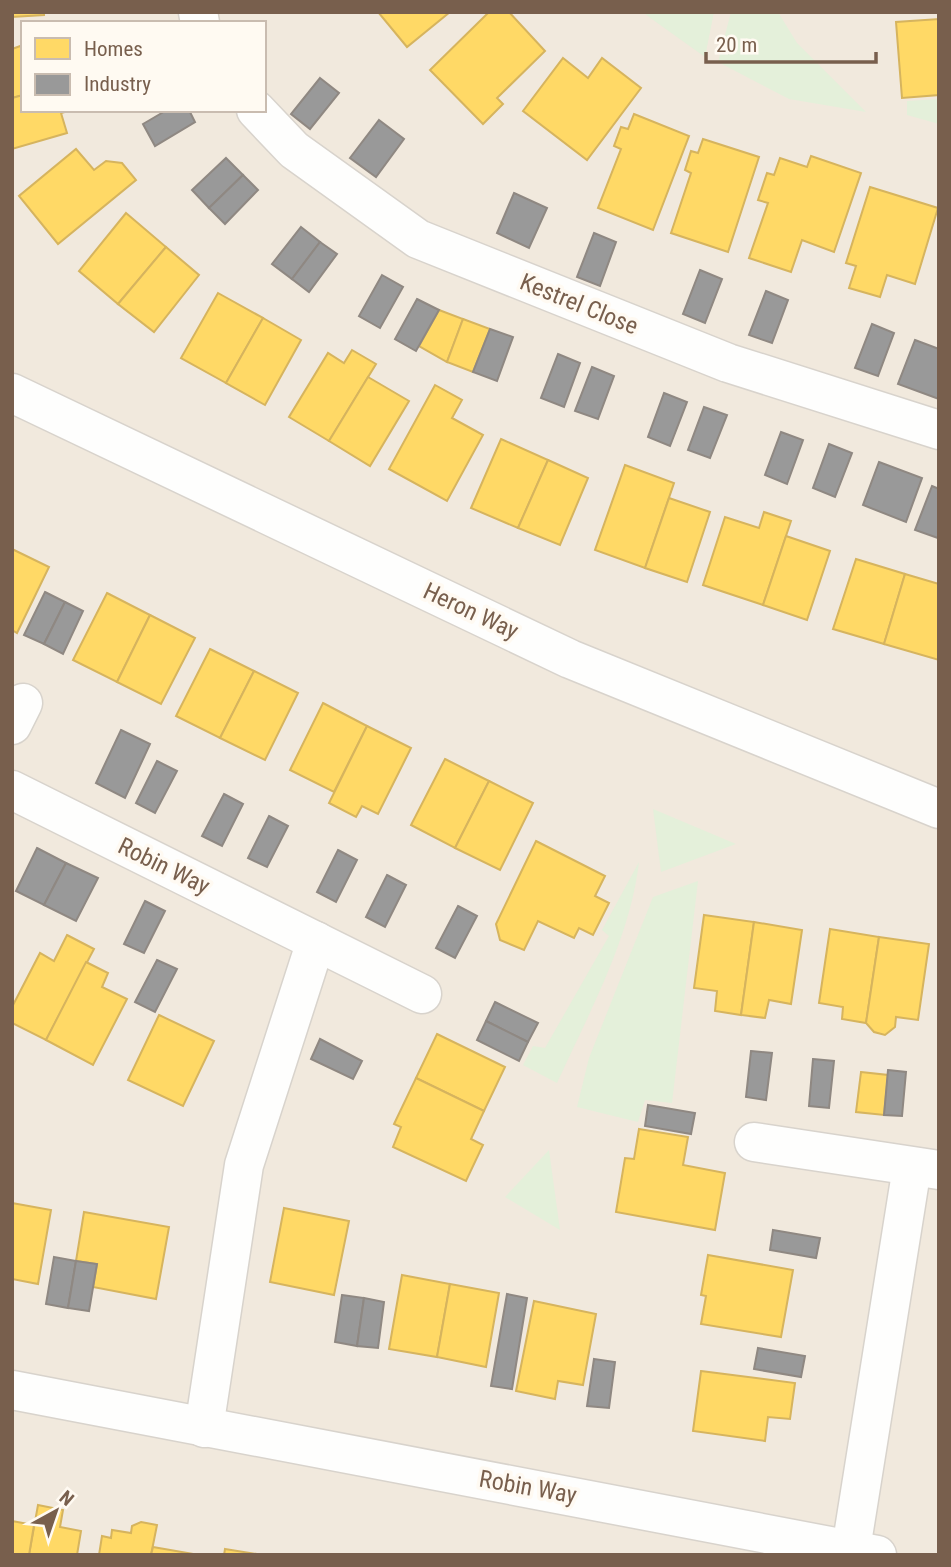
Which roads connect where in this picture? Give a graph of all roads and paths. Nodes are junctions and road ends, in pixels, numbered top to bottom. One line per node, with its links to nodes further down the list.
1 (258, 112): 3 (street, Kestrel Close)
2 (12, 393): 5 (street, Heron Way)
3 (939, 430)
4 (12, 790): 6 (street, Robin Way)
5 (939, 809)
6 (316, 941): 7 (street, Robin Way); 11 (street)
7 (422, 994)
8 (754, 1142): 9 (street, Robin Way)
9 (925, 1168): 12 (street, Robin Way)
10 (12, 1390): 11 (street, Robin Way)
11 (204, 1427): 12 (street, Robin Way)
12 (864, 1552)

